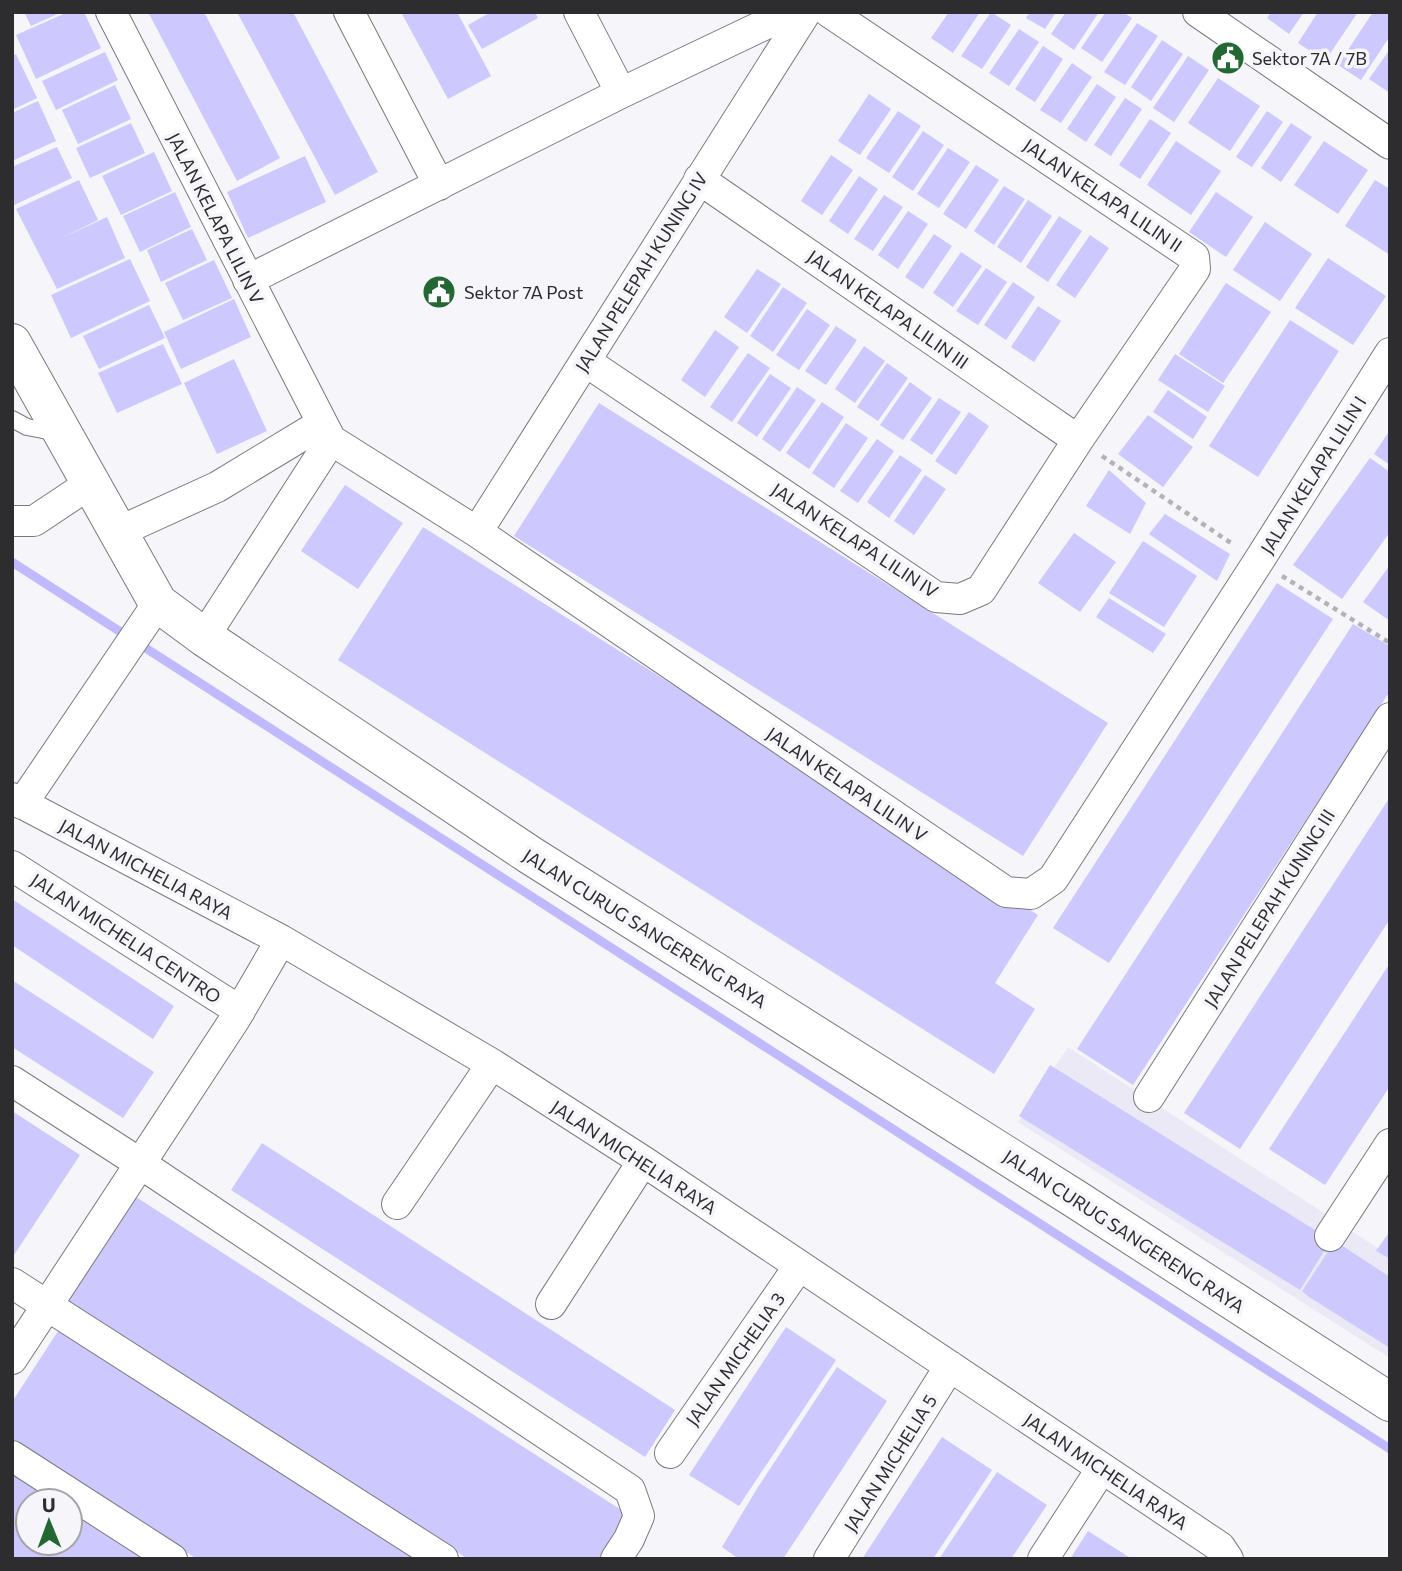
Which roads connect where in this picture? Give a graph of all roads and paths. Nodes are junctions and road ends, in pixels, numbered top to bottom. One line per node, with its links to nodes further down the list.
1 (111, 12): 12 (street, JALAN KELAPA LILIN V)
2 (349, 12): 11 (street)
3 (579, 12): 8 (street)
4 (791, 12): 8 (street)
5 (807, 12): 10 (street, JALAN PELEPAH KUNING IV)
6 (829, 12): 19 (street, JALAN KELAPA LILIN II)
7 (1198, 12): 9 (street)
8 (621, 93): 11 (street)
9 (1390, 144)
10 (699, 179): 15 (street, JALAN PELEPAH KUNING IV); 19 (street, JALAN KELAPA LILIN III)
11 (439, 185): 12 (street)
12 (248, 281): 17 (street, JALAN KELAPA LILIN V)
13 (12, 343): 18 (main road, JALAN CURUG SANGERENG RAYA)
14 (1390, 353): 24 (street, JALAN KELAPA LILIN I)
15 (585, 361): 19 (street, JALAN KELAPA LILIN IV); 23 (street, JALAN PELEPAH KUNING IV)
16 (12, 419): 18 (lane)
17 (326, 432): 22 (street); 23 (street, JALAN KELAPA LILIN V); 26 (street)
18 (63, 434): 20 (main road, JALAN CURUG SANGERENG RAYA)
19 (1077, 440)
20 (91, 483): 21 (street); 22 (main road, JALAN CURUG SANGERENG RAYA)
21 (12, 521)
22 (118, 532): 25 (main road, JALAN CURUG SANGERENG RAYA)
23 (477, 532): 24 (street, JALAN KELAPA LILIN V)
24 (1258, 562)
25 (152, 611): 26 (main road, JALAN CURUG SANGERENG RAYA); 28 (street)
26 (204, 637): 46 (main road, JALAN CURUG SANGERENG RAYA)
27 (1390, 718): 34 (street, JALAN PELEPAH KUNING III)
28 (17, 801): 30 (street, JALAN MICHELIA RAYA)
29 (12, 866): 31 (street, JALAN MICHELIA CENTRO)
30 (281, 940): 31 (street); 32 (street, JALAN MICHELIA RAYA)
31 (240, 1011): 37 (street)
32 (492, 1064): 36 (street, JALAN MICHELIA RAYA); 38 (street)
33 (12, 1081): 37 (street)
34 (1149, 1097)
35 (1390, 1144): 39 (street)
36 (643, 1161): 40 (street, JALAN MICHELIA RAYA); 42 (street)
37 (141, 1164): 43 (street); 52 (street)
38 (397, 1205)
39 (1330, 1236)
40 (799, 1266): 45 (street, JALAN MICHELIA RAYA); 47 (street, JALAN MICHELIA 3)
41 (12, 1283): 43 (street)
42 (551, 1304)
43 (47, 1306): 44 (street); 51 (street)
44 (12, 1359)
45 (950, 1366): 49 (street, JALAN MICHELIA RAYA); 53 (street, JALAN MICHELIA 5)
46 (1390, 1402)
47 (670, 1452)
48 (12, 1456): 50 (street)
49 (1102, 1468): 54 (street); 55 (street, JALAN MICHELIA RAYA)
50 (172, 1559)
51 (443, 1559)
52 (617, 1559)
53 (829, 1559)
54 (1043, 1559)
55 (1228, 1559)

